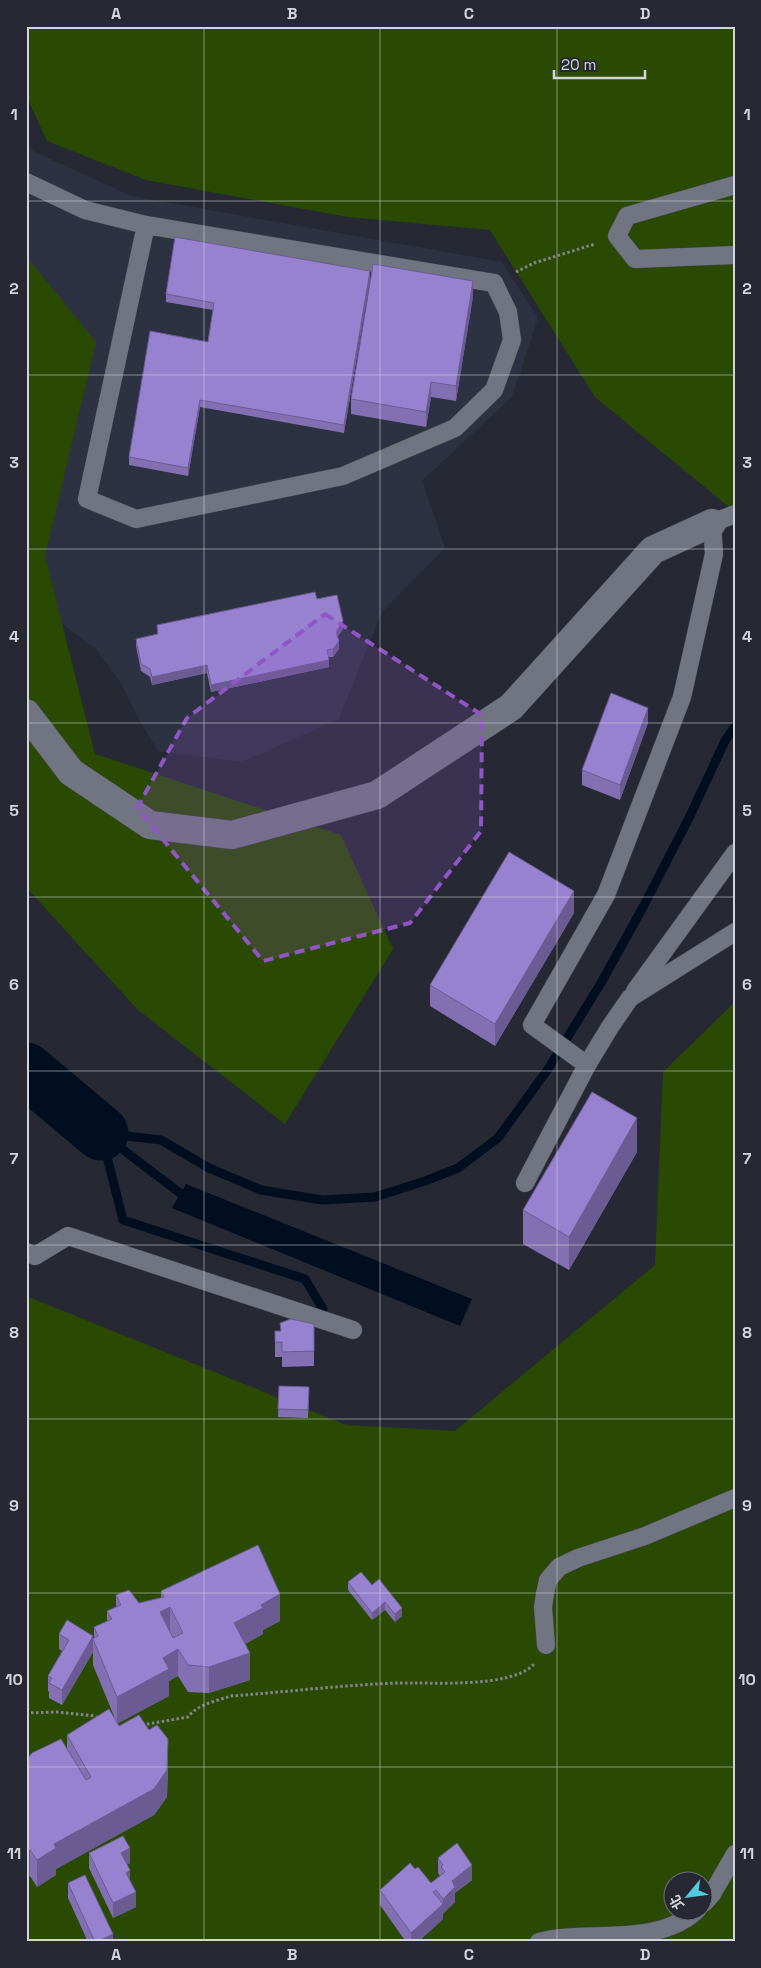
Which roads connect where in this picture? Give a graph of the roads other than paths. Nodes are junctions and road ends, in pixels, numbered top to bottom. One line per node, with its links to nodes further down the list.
1 (26, 182): 3 (lane)
2 (735, 185): 4 (lane)
3 (146, 225): 3 (lane)
4 (735, 255)
5 (723, 518): 6 (street); 10 (lane)
6 (26, 713)
7 (735, 853): 9 (lane)
8 (735, 932): 9 (lane)
9 (630, 998): 10 (lane)
10 (587, 1065): 11 (lane)
11 (525, 1183)
12 (26, 1252): 13 (lane)
13 (353, 1330)
14 (735, 1498): 15 (lane)
15 (546, 1645)
16 (735, 1854): 17 (lane)
17 (714, 1890)
18 (684, 1920): 19 (lane)
19 (539, 1942)

